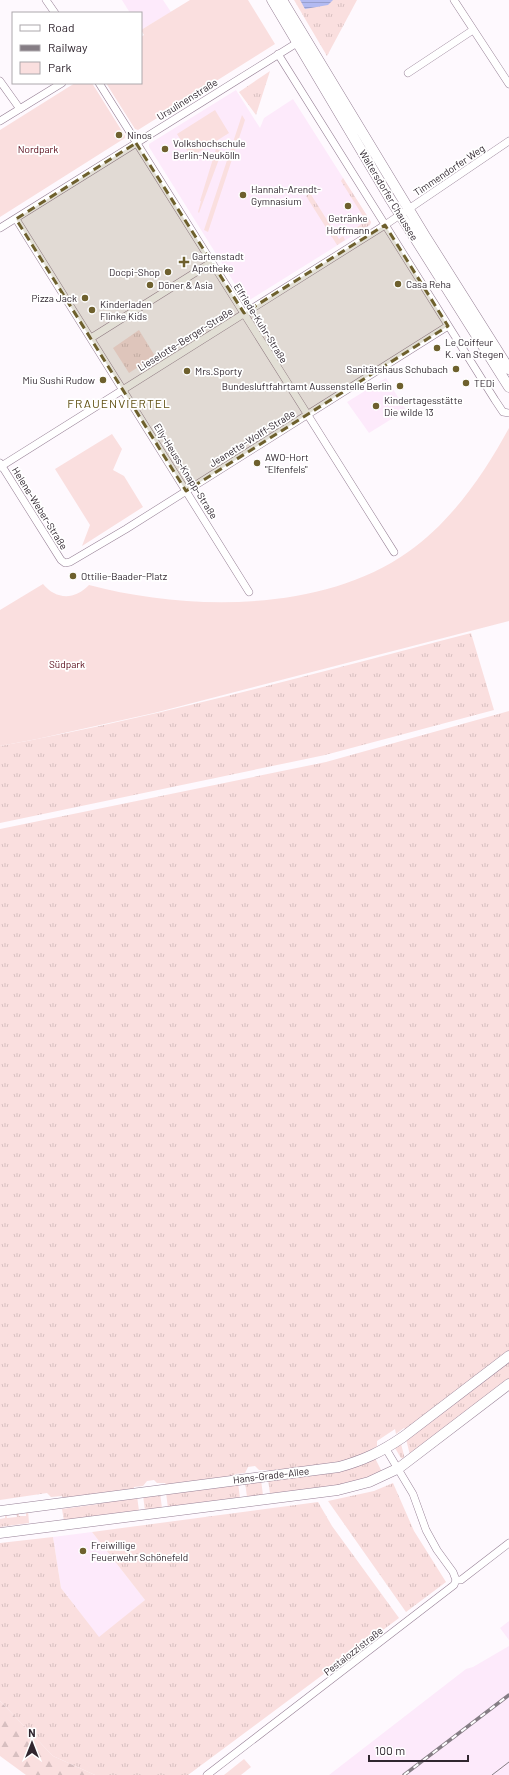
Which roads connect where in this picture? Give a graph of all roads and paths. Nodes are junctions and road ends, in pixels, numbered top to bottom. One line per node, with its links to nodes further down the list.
1 (46, 0): 5 (street)
2 (272, 0): 7 (street, Waltersdorfer Chaussee)
3 (282, 0): 7 (street, Waltersdorfer Chaussee)
4 (454, 0): 6 (street)
5 (54, 12)
6 (473, 30): 9 (street); 13 (street)
7 (301, 41): 8 (street, Ursulinenstraße); 18 (street, Waltersdorfer Chaussee); 19 (street, Waltersdorfer Chaussee)
8 (278, 54): 17 (street, Ursulinenstraße); 21 (street, Waltersdorfer Chaussee)
9 (408, 73)
10 (0, 81): 14 (street)
11 (60, 84): 14 (street)
12 (100, 84): 17 (street, Elfriede-Kuhr-Straße)
13 (509, 84)
14 (20, 109): 15 (street)
15 (0, 121)
16 (509, 141): 18 (street, Timmendorfer Weg)
17 (136, 143): 20 (street, Ursulinenstraße); 23 (street, Elfriede-Kuhr-Straße)
18 (409, 209): 19 (street, Timmendorfer Weg); 27 (street, Waltersdorfer Chaussee)
19 (400, 215): 21 (street, Lieselotte-Berger-Straße); 28 (street, Waltersdorfer Chaussee)
20 (16, 218): 22 (street, Ursulinenstraße); 26 (street, Elly-Heuss-Knapp-Straße)
21 (385, 225): 24 (street, Lieselotte-Berger-Straße); 25 (street, Waltersdorfer Chaussee)
22 (0, 228)
23 (212, 262): 24 (street, Elfriede-Kuhr-Straße); 26 (street)
24 (244, 313): 29 (street, Lieselotte-Berger-Straße); 31 (street, Elfriede-Kuhr-Straße)
25 (448, 326): 30 (street, Waltersdorfer Chaussee); 31 (street, Jeanette-Wolff-Straße)
26 (91, 338): 29 (street, Elly-Heuss-Knapp-Straße)
27 (509, 369)
28 (509, 387)
29 (123, 389): 32 (street, Lieselotte-Berger-Straße); 33 (street, Elly-Heuss-Knapp-Straße)
30 (509, 413)
31 (307, 415): 33 (street, Jeanette-Wolff-Straße); 34 (street, Elfriede-Kuhr-Straße)
32 (1, 465): 35 (street, Helene-Weber-Straße)
33 (186, 491): 35 (street, Jeanette-Wolff-Straße); 36 (street, Elly-Heuss-Knapp-Straße)
34 (394, 552)
35 (65, 563)
36 (250, 592)
37 (509, 1356): 39 (street, Hans-Grade-Allee)
38 (509, 1384): 40 (street)
39 (386, 1449): 40 (street); 41 (street, Hans-Grade-Allee)
40 (398, 1468): 42 (street); 44 (street)
41 (0, 1511)
42 (0, 1533)
43 (509, 1543): 44 (street, Pestalozzistraße)
44 (456, 1580): 45 (street, Pestalozzistraße)
45 (207, 1775)

